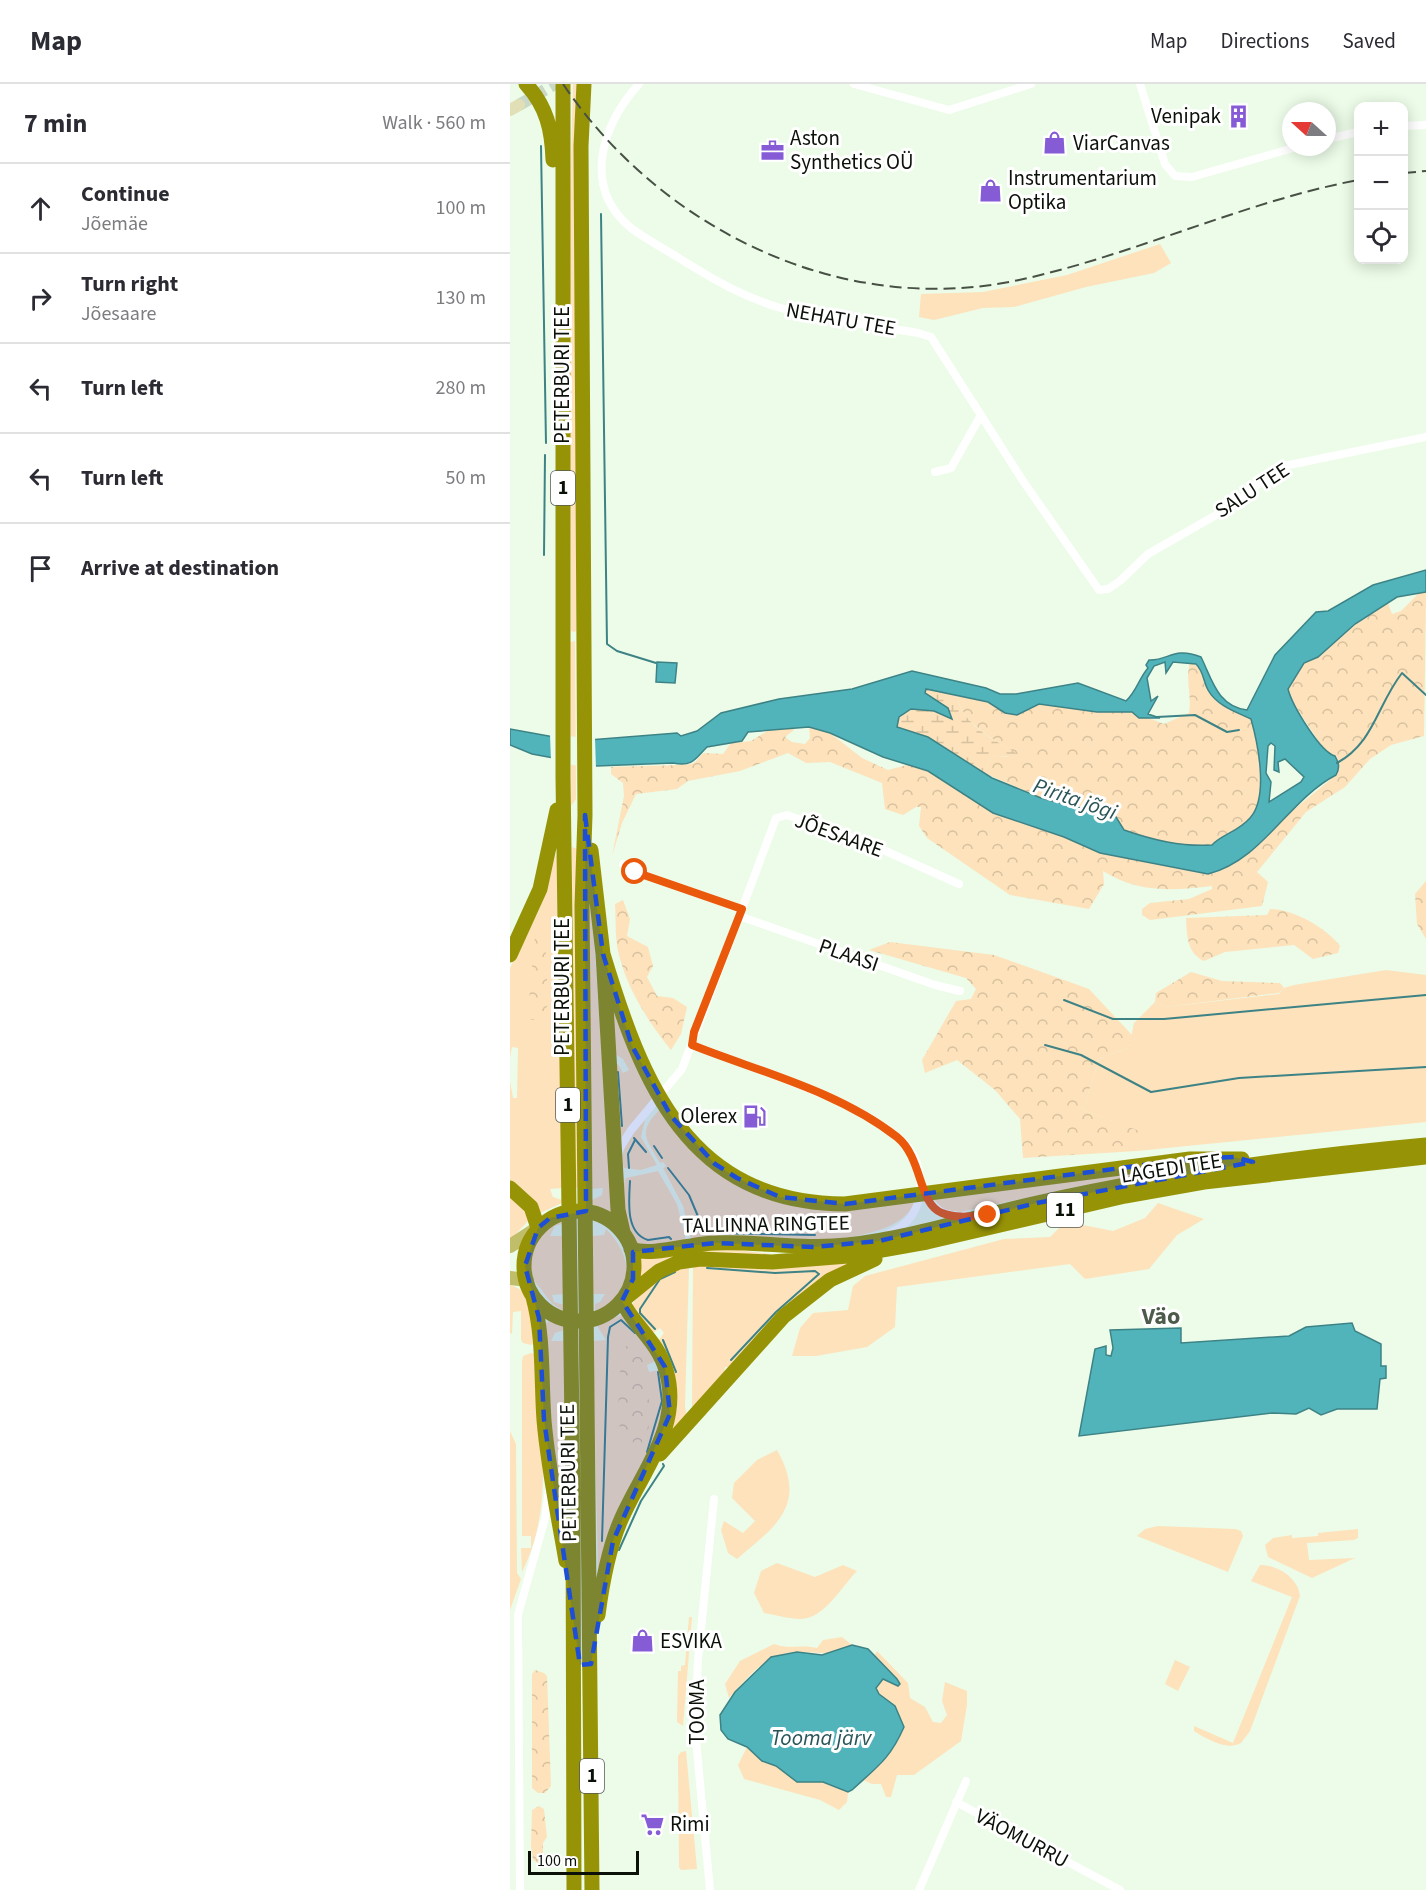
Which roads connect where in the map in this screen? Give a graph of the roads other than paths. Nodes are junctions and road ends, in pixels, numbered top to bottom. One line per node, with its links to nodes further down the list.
1 (526, 84): 13 (highway)
2 (563, 84): 13 (highway, PETERBURI TEE / 1)
3 (584, 84): 19 (highway, PETERBURI TEE / 1)
4 (639, 84): 14 (street, NEHATU TEE)
5 (854, 84): 6 (street)
6 (1031, 84)
7 (1140, 84): 12 (street)
8 (1426, 125): 9 (street)
9 (1408, 126)
10 (1354, 133): 11 (street)
11 (1336, 138)
12 (1282, 151)
13 (562, 253): 18 (highway, PETERBURI TEE / 1)
14 (981, 414): 16 (street); 17 (street, NEHATU TEE)
15 (1426, 437): 17 (street, SALU TEE)
16 (935, 472)
17 (1099, 590)
18 (563, 777): 24 (highway); 46 (highway, PETERBURI TEE / 1)
19 (585, 815): 23 (highway); 47 (highway, PETERBURI TEE / 1)
20 (623, 864): 22 (street, PLAASI)
21 (959, 884): 22 (street, JÕESAARE)
22 (741, 913): 25 (street, PLAASI); 26 (street, JÕESAARE)
23 (603, 954): 29 (highway); 30 (highway)
24 (510, 955)
25 (960, 991)
26 (692, 1045): 29 (street, JÕESAARE); 31 (street)
27 (1426, 1145): 30 (highway, LAGEDI TEE / 11)
28 (1426, 1157): 37 (highway, LAGEDI TEE / 11)
29 (614, 1159): 35 (highway)
30 (1253, 1162): 33 (highway, TALLINNA RINGTEE / 11)
31 (920, 1179): 33 (street); 36 (street)
32 (510, 1188): 34 (highway)
33 (988, 1215): 36 (highway, TALLINNA RINGTEE / 11)
34 (538, 1228): 35 (highway); 38 (main road); 41 (highway)
35 (623, 1232): 39 (highway)
36 (879, 1241): 39 (highway, TALLINNA RINGTEE / 11)
37 (927, 1242): 42 (highway, TALLINNA RINGTEE / 11); 43 (highway)
38 (510, 1246)
39 (632, 1248): 42 (highway)
40 (510, 1278): 41 (main road)
41 (529, 1287): 42 (highway); 44 (highway)
42 (622, 1301): 43 (highway)
43 (650, 1465): 47 (highway)
44 (550, 1474): 46 (highway); 50 (street)
45 (714, 1499): 53 (street, TOOMA)
46 (574, 1617): 51 (highway, PETERBURI TEE / 1)
47 (592, 1663): 52 (highway, PETERBURI TEE / 1)
48 (966, 1781): 49 (street)
49 (956, 1802): 54 (street); 55 (street, VÄOMURRU)
50 (520, 1890)
51 (574, 1890)
52 (592, 1890)
53 (710, 1890)
54 (919, 1890)
55 (1120, 1890)

